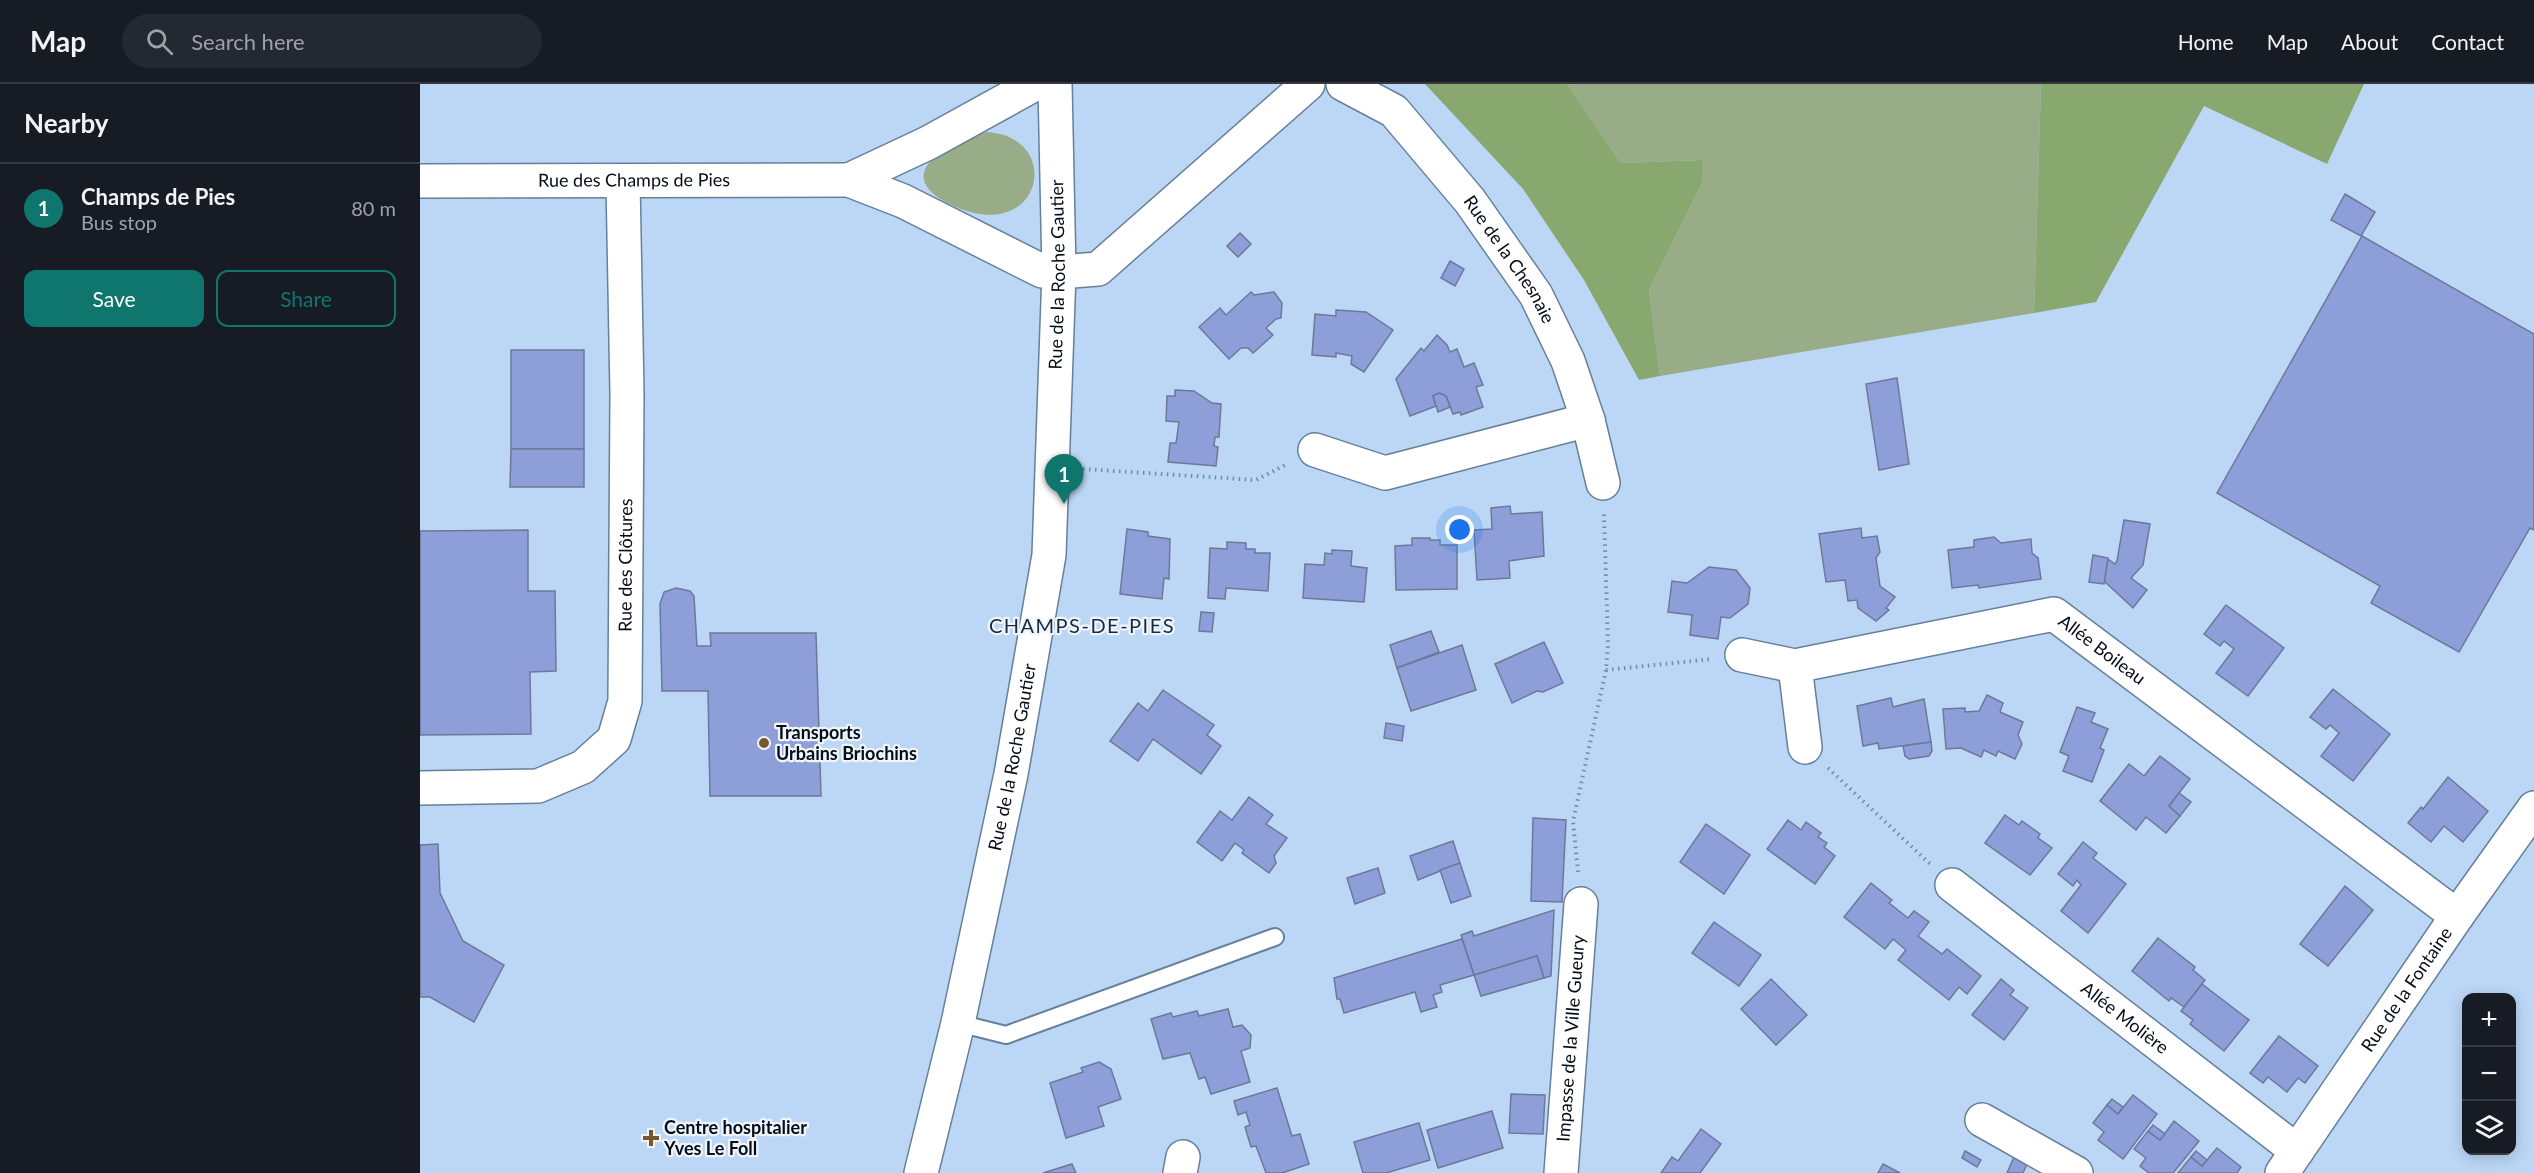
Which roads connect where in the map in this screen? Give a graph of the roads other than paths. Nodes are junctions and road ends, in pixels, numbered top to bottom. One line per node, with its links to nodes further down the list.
1 (1035, 84): 5 (street)
2 (1055, 84): 8 (street, Rue de la Roche Gautier)
3 (1308, 84): 8 (street)
4 (1343, 84): 9 (street, Rue de la Chesnaie)
5 (849, 180): 7 (street, Rue des Champs de Pies); 8 (street)
6 (420, 181): 7 (street, Rue des Champs de Pies)
7 (623, 181): 15 (street, Rue des Clôtures)
8 (1059, 272): 21 (street, Rue de la Roche Gautier)
9 (1588, 420): 10 (street); 11 (street, Rue de la Chesnaie)
10 (1315, 450)
11 (1603, 483)
12 (1742, 656): 13 (street, Allée Boileau)
13 (1795, 666): 14 (street); 19 (street, Allée Boileau)
14 (1805, 747)
15 (420, 788)
16 (2534, 808): 19 (street, Rue de la Fontaine)
17 (1952, 885): 23 (street, Allée Molière)
18 (1581, 904): 25 (street, Impasse de la Ville Gueury)
19 (2457, 916): 23 (street, Rue de la Fontaine)
20 (1275, 938): 21 (lane)
21 (958, 1023): 24 (street, Rue de la Roche Gautier)
22 (1982, 1120): 26 (street)
23 (2289, 1162)
24 (921, 1173)
25 (1561, 1173)
26 (2076, 1173)

